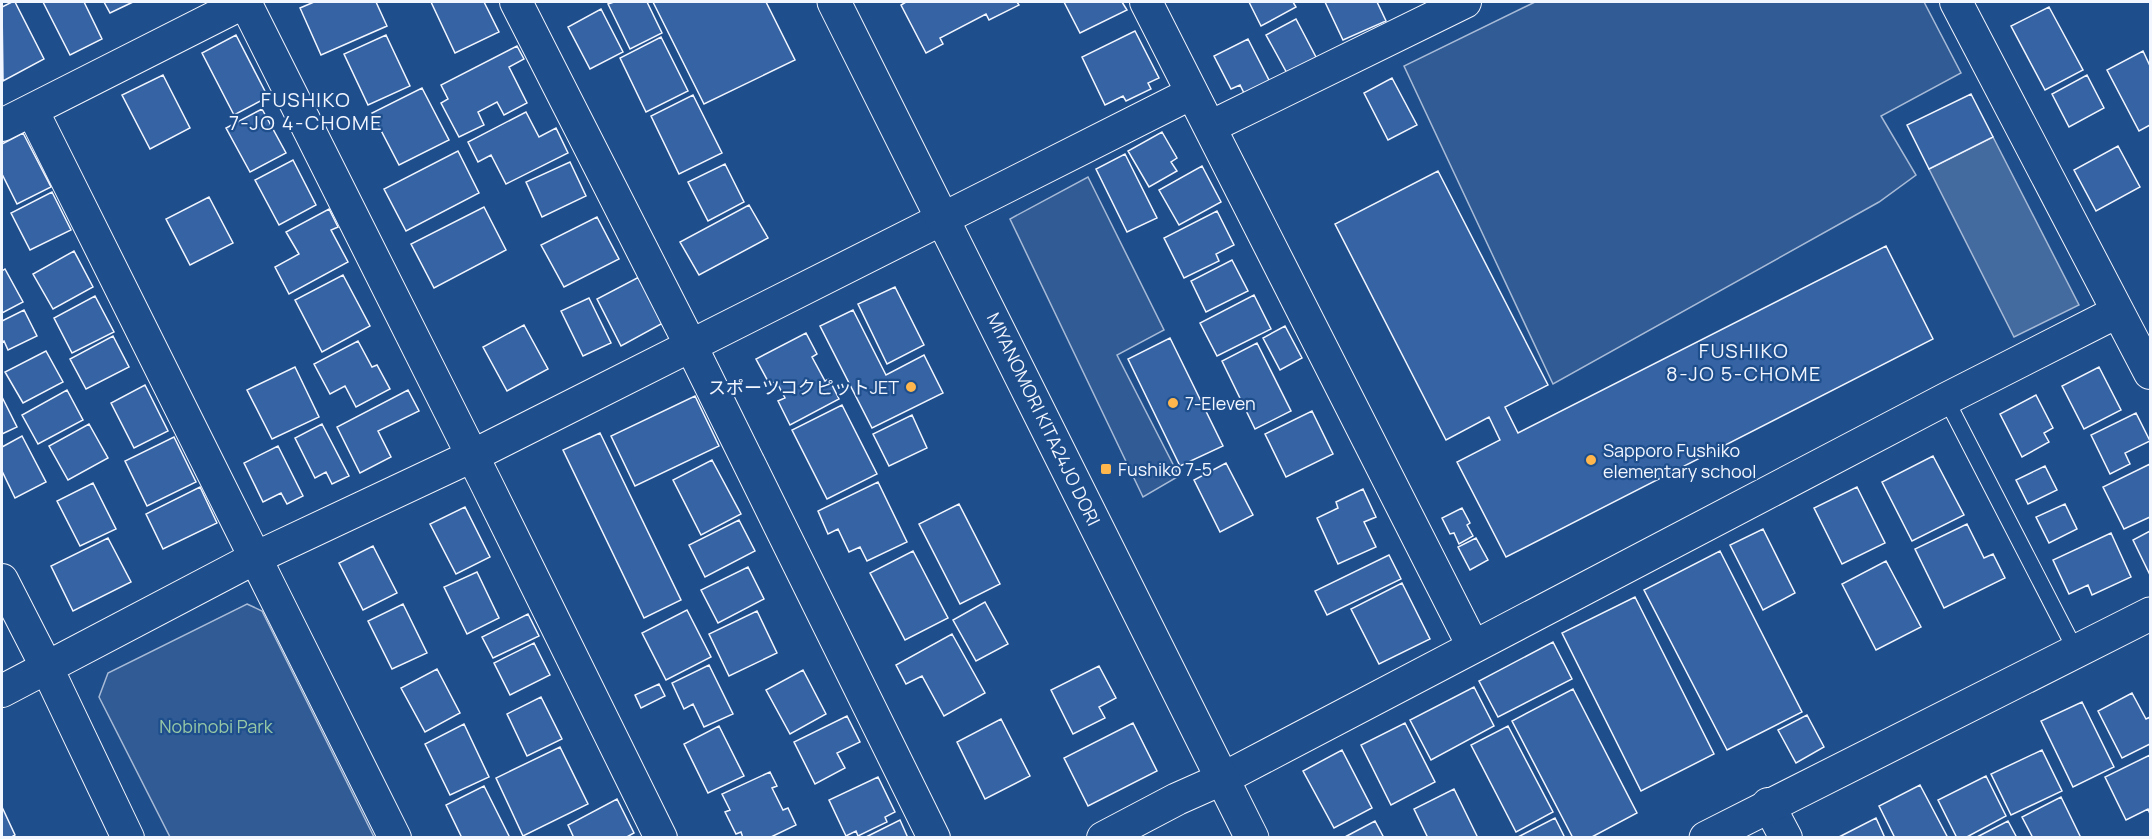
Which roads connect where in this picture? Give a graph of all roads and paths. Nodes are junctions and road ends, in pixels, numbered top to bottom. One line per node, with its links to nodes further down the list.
1 (245, 2): 9 (street); 17 (street)
2 (516, 2): 14 (street)
3 (834, 2): 12 (street, MIYANOMORI KITA24JO DORI)
4 (1146, 2): 8 (street)
5 (1464, 2): 7 (street)
6 (1956, 2): 13 (street)
7 (1414, 12): 11 (street)
8 (1192, 93): 11 (street); 12 (street)
9 (32, 110): 10 (street); 18 (street)
10 (2, 125)
11 (1210, 128): 21 (street)
12 (943, 218): 14 (street); 25 (street, MIYANOMORI KITA24JO DORI)
13 (2117, 312): 15 (street); 16 (street)
14 (691, 346): 17 (street); 30 (street)
15 (2151, 373)
16 (1946, 399): 21 (street); 22 (lane)
17 (472, 456): 18 (street); 29 (street)
18 (255, 558): 23 (street); 28 (street)
19 (2, 580): 23 (street)
20 (2151, 614): 22 (street)
21 (1473, 646): 25 (street)
22 (2076, 651): 26 (street)
23 (47, 668): 24 (street); 27 (street)
24 (2, 692)
25 (1222, 779): 31 (street); 32 (street, MIYANOMORI KITA24JO DORI)
26 (1768, 804): 33 (street); 34 (street)
27 (128, 837)
28 (395, 837)
29 (661, 837)
30 (933, 837)
31 (1103, 837)
32 (1251, 837)
33 (1706, 837)
34 (1785, 837)

